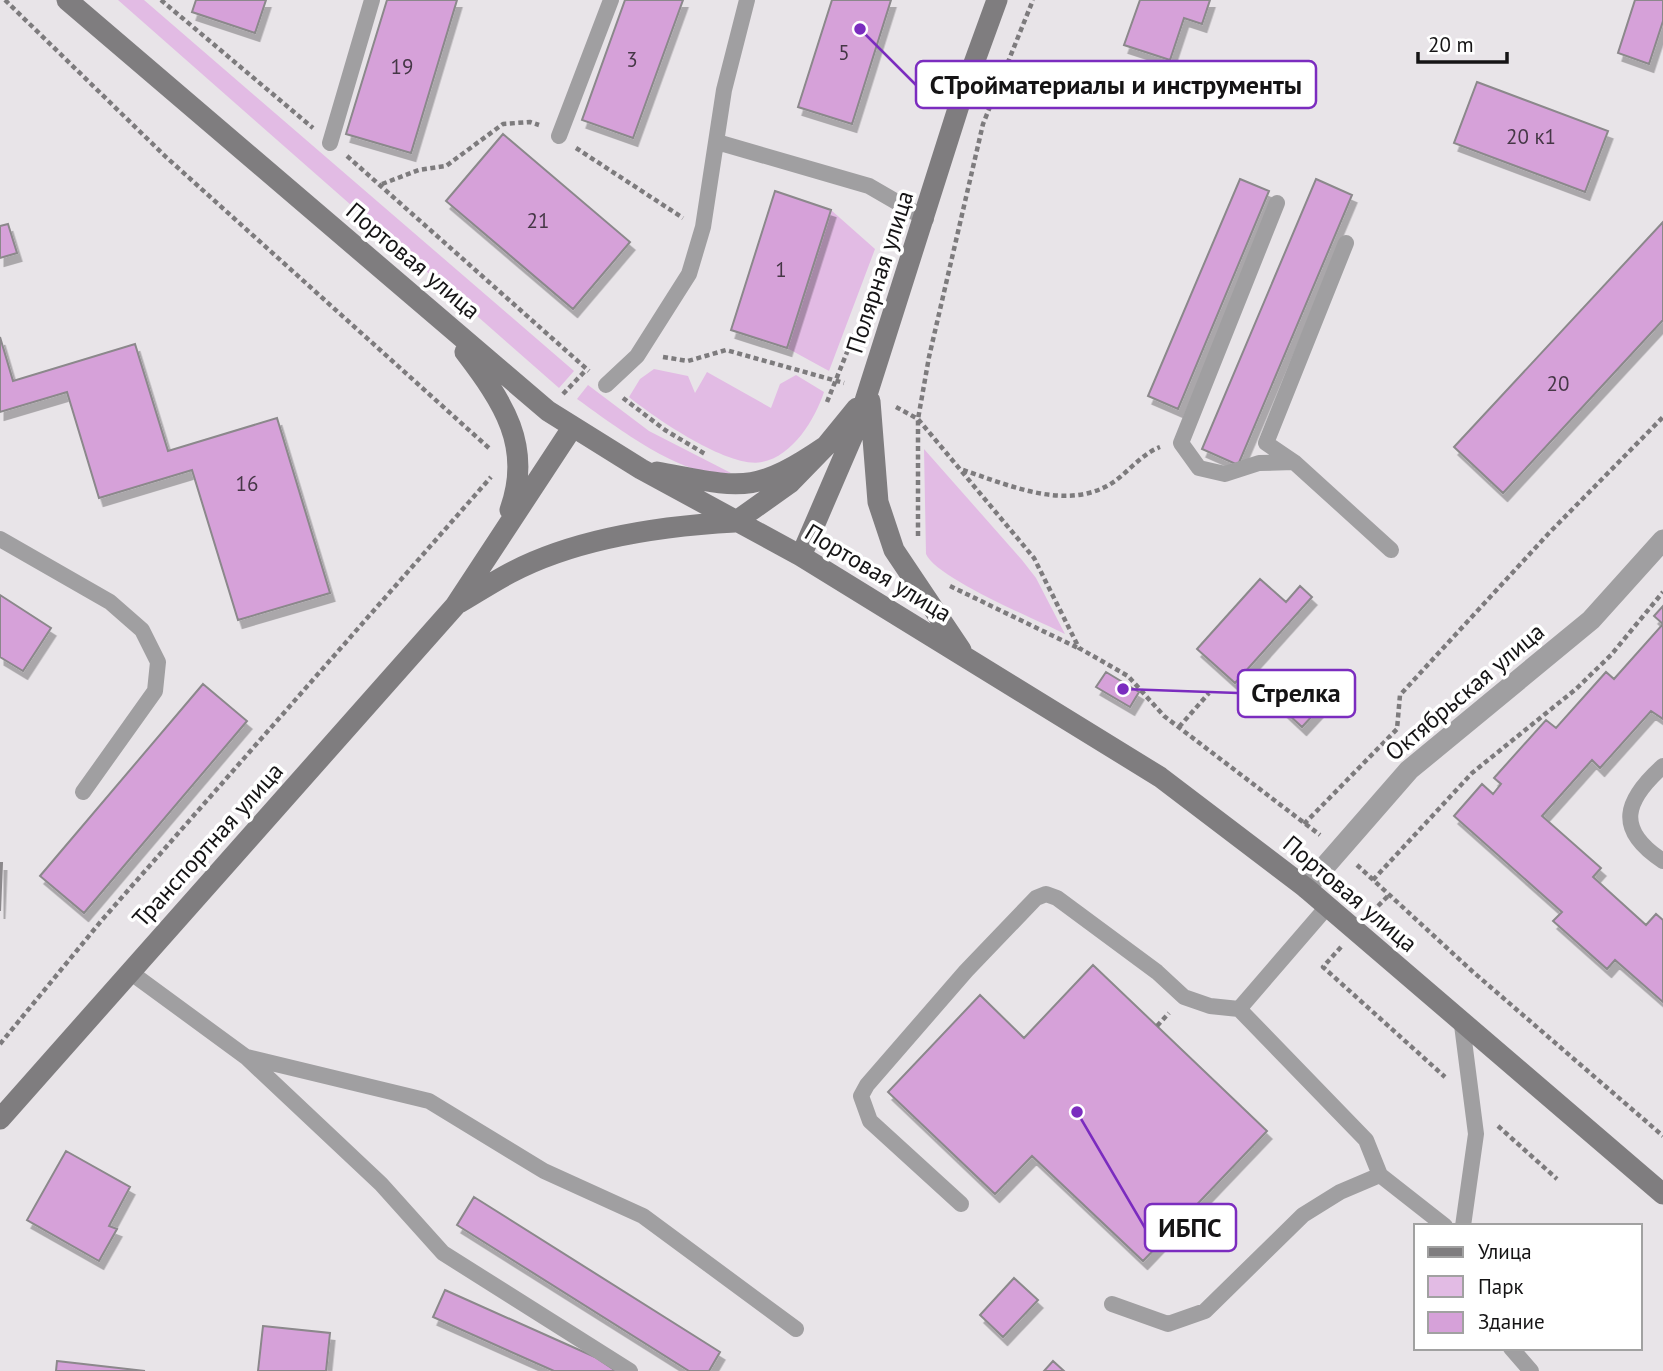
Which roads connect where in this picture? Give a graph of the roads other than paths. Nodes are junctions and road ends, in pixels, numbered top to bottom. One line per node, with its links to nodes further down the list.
1 (67, 0): 12 (main road, Портовая улица)
2 (372, 0): 8 (lane)
3 (611, 0): 6 (lane)
4 (747, 0): 7 (lane)
5 (997, 0): 10 (main road, Полярная улица)
6 (559, 136)
7 (717, 142): 10 (lane); 13 (lane)
8 (330, 143)
9 (1278, 203): 17 (lane)
10 (926, 219): 14 (main road, Полярная улица)
11 (1346, 243): 17 (lane)
12 (441, 319): 15 (main road, Портовая улица); 20 (main road)
13 (606, 385)
14 (869, 392): 16 (main road); 24 (main road, Полярная улица); 26 (main road)
15 (572, 428): 18 (main road, Портовая улица); 20 (main road, Транспортная улица)
16 (826, 446): 18 (main road); 19 (main road)
17 (1294, 463): 23 (lane)
18 (641, 469): 19 (main road, Портовая улица)
19 (735, 522): 24 (main road, Портовая улица); 25 (main road, Транспортная улица)
20 (501, 536): 25 (main road, Транспортная улица)
21 (0, 539): 28 (lane)
22 (1663, 540): 30 (street, Октябрьская улица)
23 (1391, 550)
24 (801, 556): 26 (main road, Портовая улица)
25 (455, 606): 32 (main road, Транспортная улица)
26 (965, 657): 30 (main road, Портовая улица)
27 (1663, 766): 29 (lane)
28 (83, 792)
29 (1663, 861)
30 (1306, 888): 31 (main road, Портовая улица)
31 (1327, 907): 33 (lane); 34 (main road, Портовая улица)
32 (130, 972): 35 (lane); 36 (main road, Транспортная улица)
33 (1239, 1009): 37 (lane); 39 (lane)
34 (1462, 1025): 38 (main road, Портовая улица); 41 (lane)
35 (246, 1057): 43 (lane); 45 (lane)
36 (0, 1119)
37 (1380, 1175): 40 (lane); 42 (lane)
38 (1663, 1194)
39 (961, 1204)
40 (1442, 1224)
41 (1462, 1224)
42 (1112, 1304)
43 (796, 1329)
44 (1513, 1350): 46 (lane)
45 (630, 1371)
46 (1531, 1371)

